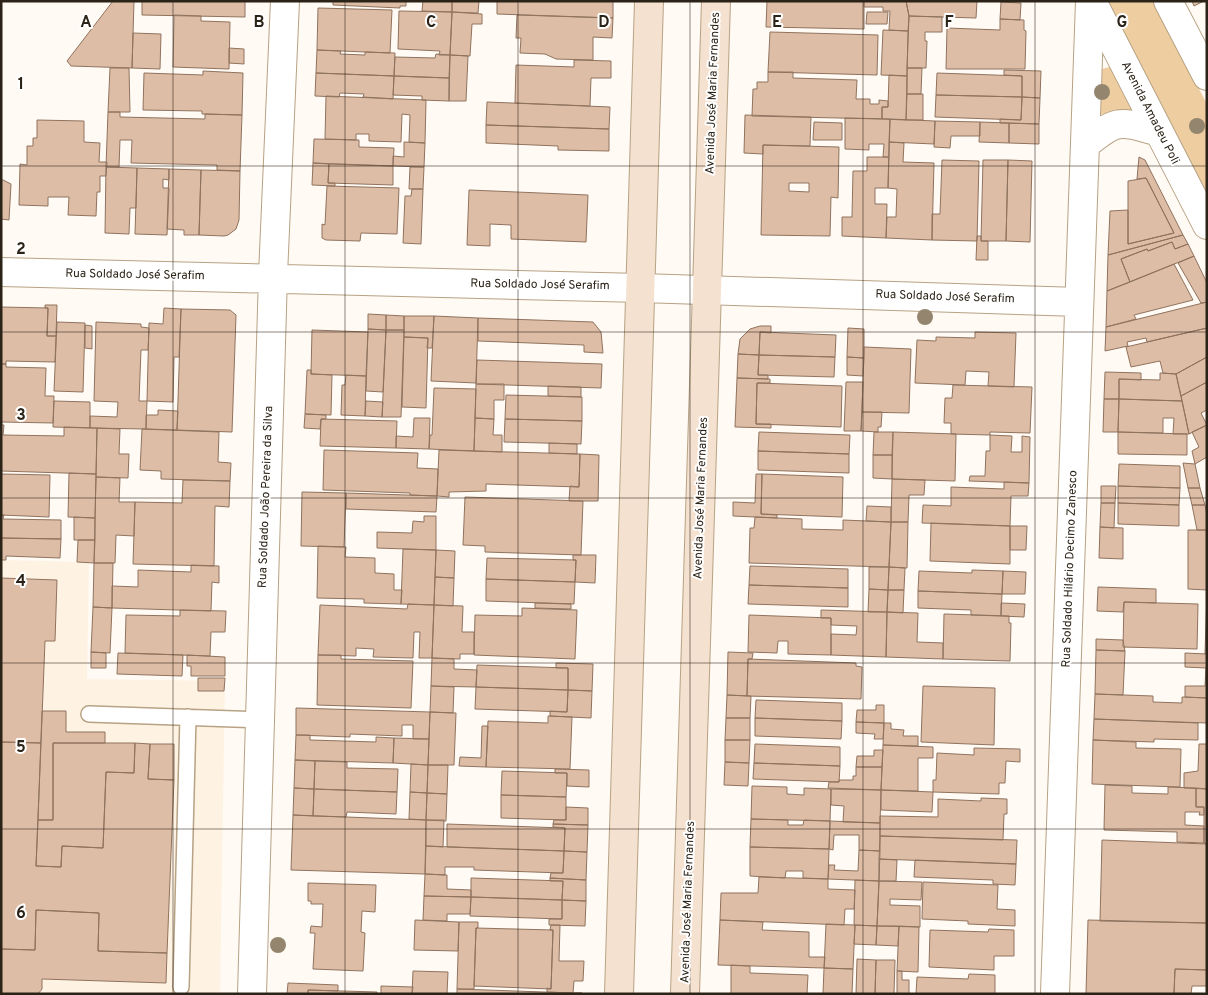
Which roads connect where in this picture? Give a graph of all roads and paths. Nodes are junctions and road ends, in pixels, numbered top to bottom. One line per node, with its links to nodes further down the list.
1 (285, 1): 11 (street, Rua Soldado João Pereira da Silva)
2 (649, 1): 12 (main road)
3 (716, 1): 13 (main road, Avenida José Maria Fernandes)
4 (1091, 1): 7 (street, Avenida Amadeu Poli); 8 (street, Rua Soldado Hilário Decimo Zanesco)
5 (1168, 1): 6 (street)
6 (1207, 76)
7 (1159, 132): 8 (street); 9 (street, Avenida Amadeu Poli)
8 (1085, 145): 14 (street, Rua Soldado Hilário Decimo Zanesco)
9 (1207, 225)
10 (1, 272): 11 (street, Rua Soldado José Serafim)
11 (273, 279): 12 (street, Rua Soldado José Serafim); 17 (street, Rua Soldado João Pereira da Silva)
12 (641, 288): 13 (street, Rua Soldado José Serafim); 20 (main road)
13 (708, 290): 14 (street, Rua Soldado José Serafim); 21 (main road, Avenida José Maria Fernandes)
14 (1079, 302): 22 (street, Rua Soldado Hilário Decimo Zanesco)
15 (89, 714): 16 (lane)
16 (188, 717): 17 (lane); 18 (lane)
17 (260, 720): 19 (street, Rua Soldado João Pereira da Silva)
18 (181, 987)
19 (252, 994)
20 (619, 994)
21 (685, 994)
22 (1055, 994)

